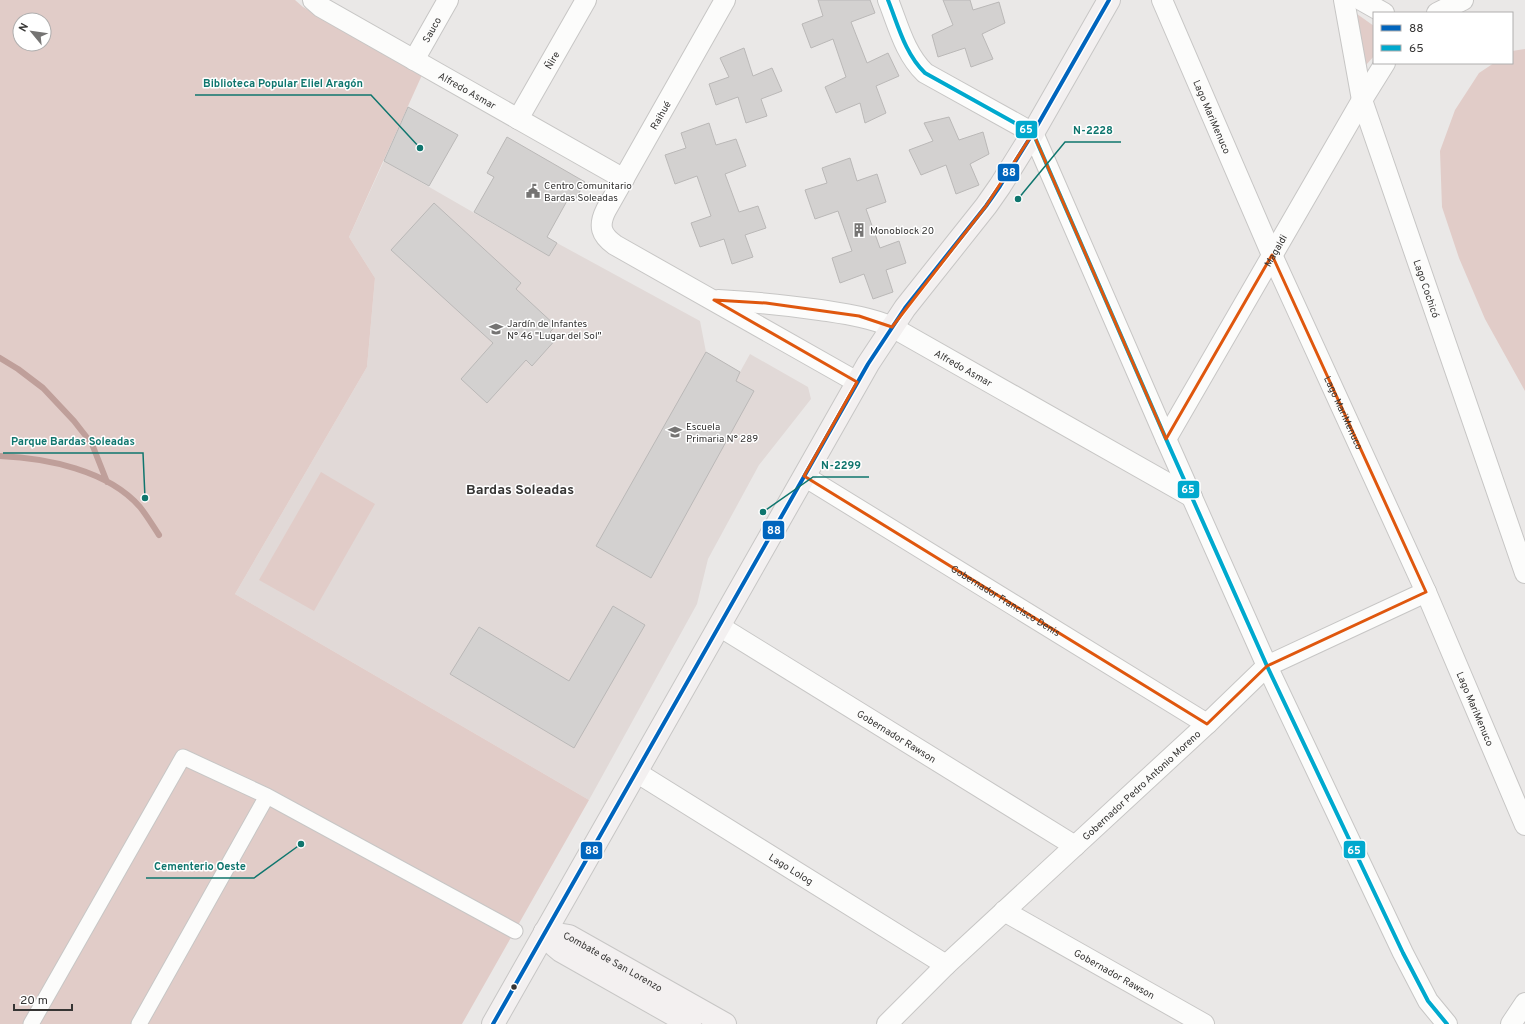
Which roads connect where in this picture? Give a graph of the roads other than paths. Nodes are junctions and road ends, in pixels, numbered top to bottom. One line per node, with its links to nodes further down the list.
1 (313, 0): 13 (street, Alfredo Asmar)
2 (448, 0): 13 (street, Sauco)
3 (586, 0): 16 (street, Ñire)
4 (725, 0): 18 (street, Raihué)
5 (888, 0): 17 (street)
6 (1109, 0): 17 (main road)
7 (1162, 0): 20 (street, Lago MariMenuco)
8 (1344, 0): 15 (street, Lago Cochicó)
9 (1362, 0): 11 (street)
10 (1463, 0): 12 (street)
11 (1382, 12)
12 (1439, 12)
13 (414, 60): 16 (street, Alfredo Asmar)
14 (1385, 64): 15 (street, Magaldi)
15 (1362, 100): 20 (street, Magaldi); 27 (street, Lago Cochicó)
16 (518, 119): 18 (street, Alfredo Asmar)
17 (1033, 133): 22 (main road); 24 (street)
18 (624, 180): 19 (street, Raihué)
19 (603, 233): 21 (street, Alfredo Asmar)
20 (1272, 255): 24 (street, Magaldi); 28 (street, Lago MariMenuco)
21 (714, 300): 22 (street, Alfredo Asmar); 23 (street, Alfredo Asmar)
22 (892, 327): 23 (main road); 26 (street, Alfredo Asmar)
23 (857, 382): 25 (main road)
24 (1166, 439): 26 (street)
25 (804, 476): 29 (main road); 31 (street, Gobernador Francisco Denis)
26 (1192, 497): 30 (street)
27 (1525, 573)
28 (1426, 592): 30 (street, Gobernador Pedro Antonio Moreno); 34 (street, Lago MariMenuco)
29 (719, 626): 32 (main road); 35 (street, Gobernador Rawson)
30 (1267, 666): 31 (street, Gobernador Pedro Antonio Moreno); 48 (street)
31 (1207, 724): 35 (street, Gobernador Pedro Antonio Moreno)
32 (636, 772): 38 (main road); 39 (street, Lago Lolog)
33 (267, 796): 37 (street); 41 (street); 42 (street)
34 (1525, 825)
35 (1075, 846): 36 (street, Gobernador Pedro Antonio Moreno)
36 (1004, 911): 39 (street, Gobernador Pedro Antonio Moreno); 47 (street, Gobernador Rawson)
37 (515, 931)
38 (545, 932): 43 (main road); 44 (main road, Combate de San Lorenzo); 45 (main road, Combate de San Lorenzo)
39 (946, 965): 46 (street, Gobernador Pedro Antonio Moreno)
40 (1525, 1003): 49 (street)
41 (31, 1024)
42 (139, 1024)
43 (493, 1024)
44 (690, 1024)
45 (725, 1024)
46 (887, 1024)
47 (1204, 1024)
48 (1447, 1024)
49 (1511, 1024)

